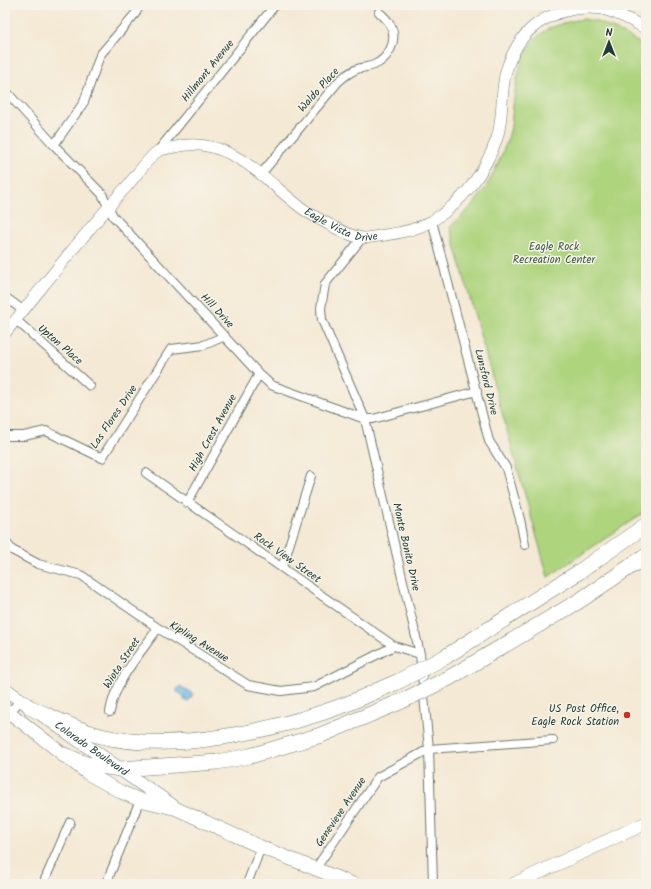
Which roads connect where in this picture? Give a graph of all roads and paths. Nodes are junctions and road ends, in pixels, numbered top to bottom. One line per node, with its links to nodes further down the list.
1 (140, 5): 6 (street)
2 (275, 5): 7 (street, Hillmont Avenue)
3 (379, 12): 8 (street, Waldo Place)
4 (646, 29): 10 (street, Eagle Vista Drive)
5 (5, 90): 6 (street, Hill Drive)
6 (54, 145): 9 (street, Hill Drive)
7 (158, 151): 8 (street, Eagle Vista Drive); 9 (street)
8 (261, 174): 11 (street, Eagle Vista Drive)
9 (108, 206): 13 (street); 16 (street, Hill Drive)
10 (432, 221): 11 (street, Eagle Vista Drive); 19 (street, Lunsford Drive)
11 (362, 238): 20 (street, Monte Bonito Drive)
12 (5, 297): 13 (street)
13 (24, 311): 14 (street)
14 (16, 320): 15 (street); 18 (street, Upton Place)
15 (5, 333)
16 (225, 336): 17 (street, Hill Drive); 21 (street, Las Flores Drive)
17 (259, 374): 20 (street, Hill Drive); 24 (street, High Crest Avenue)
18 (90, 386)
19 (477, 391): 20 (street, Hill Drive); 27 (street, Lunsford Drive)
20 (365, 419): 32 (street, Monte Bonito Drive)
21 (5, 436)
22 (146, 473): 24 (street, Rock View Street)
23 (311, 476): 29 (street)
24 (188, 503): 29 (street, Rock View Street)
25 (646, 525): 34 (highway, bridge)
26 (5, 541): 30 (street, Kipling Avenue)
27 (525, 545)
28 (646, 556): 40 (highway, bridge)
29 (282, 568): 31 (street, Rock View Street)
30 (158, 628): 31 (street, Kipling Avenue); 35 (street, Wiota Street)
31 (394, 646): 32 (street, Rock View Street)
32 (420, 654): 38 (street, Monte Bonito Drive)
33 (5, 689): 34 (main road, Colorado Boulevard)
34 (25, 704): 36 (street); 40 (main road, Colorado Boulevard)
35 (110, 712)
36 (7, 714): 39 (main road, Colorado Boulevard)
37 (553, 740): 38 (street)
38 (429, 749): 46 (street, Genevieve Avenue); 51 (street, Monte Bonito Drive)
39 (64, 754): 40 (highway); 41 (main road, Colorado Boulevard)
40 (120, 769): 42 (main road, Colorado Boulevard)
41 (140, 800): 42 (main road, Colorado Boulevard); 48 (street)
42 (177, 809): 45 (main road, Colorado Boulevard)
43 (70, 822): 47 (street)
44 (646, 823): 52 (main road)
45 (261, 847): 46 (main road, Colorado Boulevard); 49 (street)
46 (316, 868): 50 (main road, Colorado Boulevard)
47 (43, 884)
48 (106, 884)
49 (247, 884)
50 (351, 884)
51 (433, 884)
52 (514, 884)

